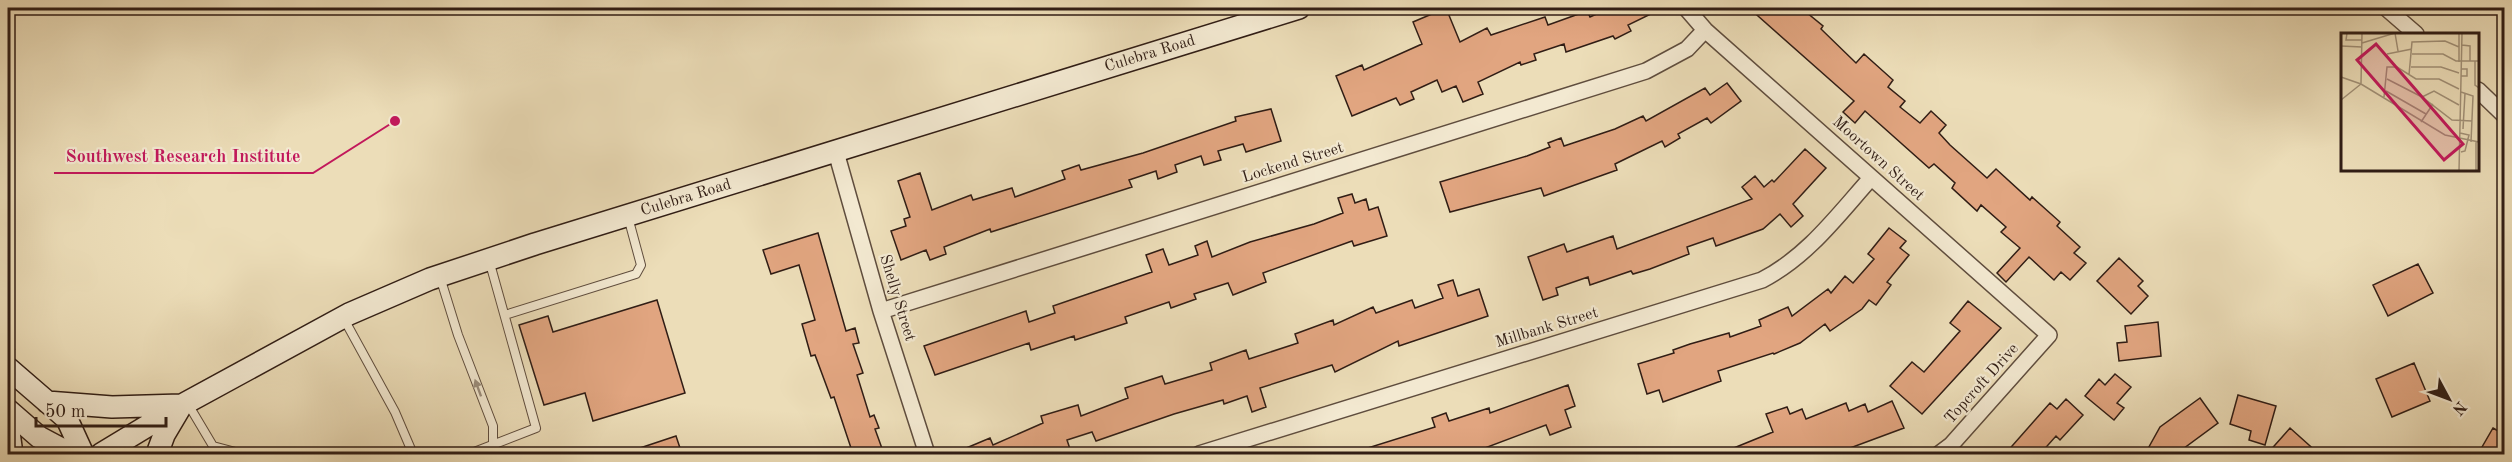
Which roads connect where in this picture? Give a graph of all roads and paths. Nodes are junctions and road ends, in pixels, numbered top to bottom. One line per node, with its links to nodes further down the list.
1 (1299, 8): 8 (main road, Culebra Road)
2 (1686, 8): 4 (street, Moortown Street)
3 (2386, 8): 5 (street)
4 (1705, 30): 9 (street, Moortown Street); 13 (street, Lockend Street)
5 (2415, 33)
6 (2479, 91): 7 (street)
7 (2505, 115)
8 (836, 152): 10 (main road, Culebra Road); 13 (street, Shelly Street)
9 (1871, 178): 16 (street, Moortown Street); 34 (street, Millbank Street)
10 (628, 216): 11 (main road, Culebra Road); 14 (lane)
11 (489, 259): 12 (main road, Culebra Road); 14 (lane)
12 (440, 276): 15 (main road, Culebra Road); 23 (lane, one-way to 12)
13 (881, 311): 33 (street, Shelly Street)
14 (504, 315): 23 (lane)
15 (343, 318): 20 (main road, Culebra Road); 31 (lane)
16 (2049, 335): 35 (street, Topcroft Drive)
17 (8, 344): 18 (path)
18 (15, 362): 19 (main road)
19 (47, 402): 20 (main road); 27 (main road)
20 (184, 404): 24 (lane); 28 (main road, Culebra Road); 29 (main road)
21 (8, 410): 26 (main road)
22 (8, 425): 25 (main road)
23 (493, 443): 32 (lane)
24 (213, 450): 30 (lane)
25 (12, 454)
26 (72, 454)
27 (83, 454)
28 (101, 454)
29 (158, 454)
30 (243, 454)
31 (413, 454)
32 (469, 454)
33 (927, 454)
34 (1199, 454)
35 (1939, 454)

